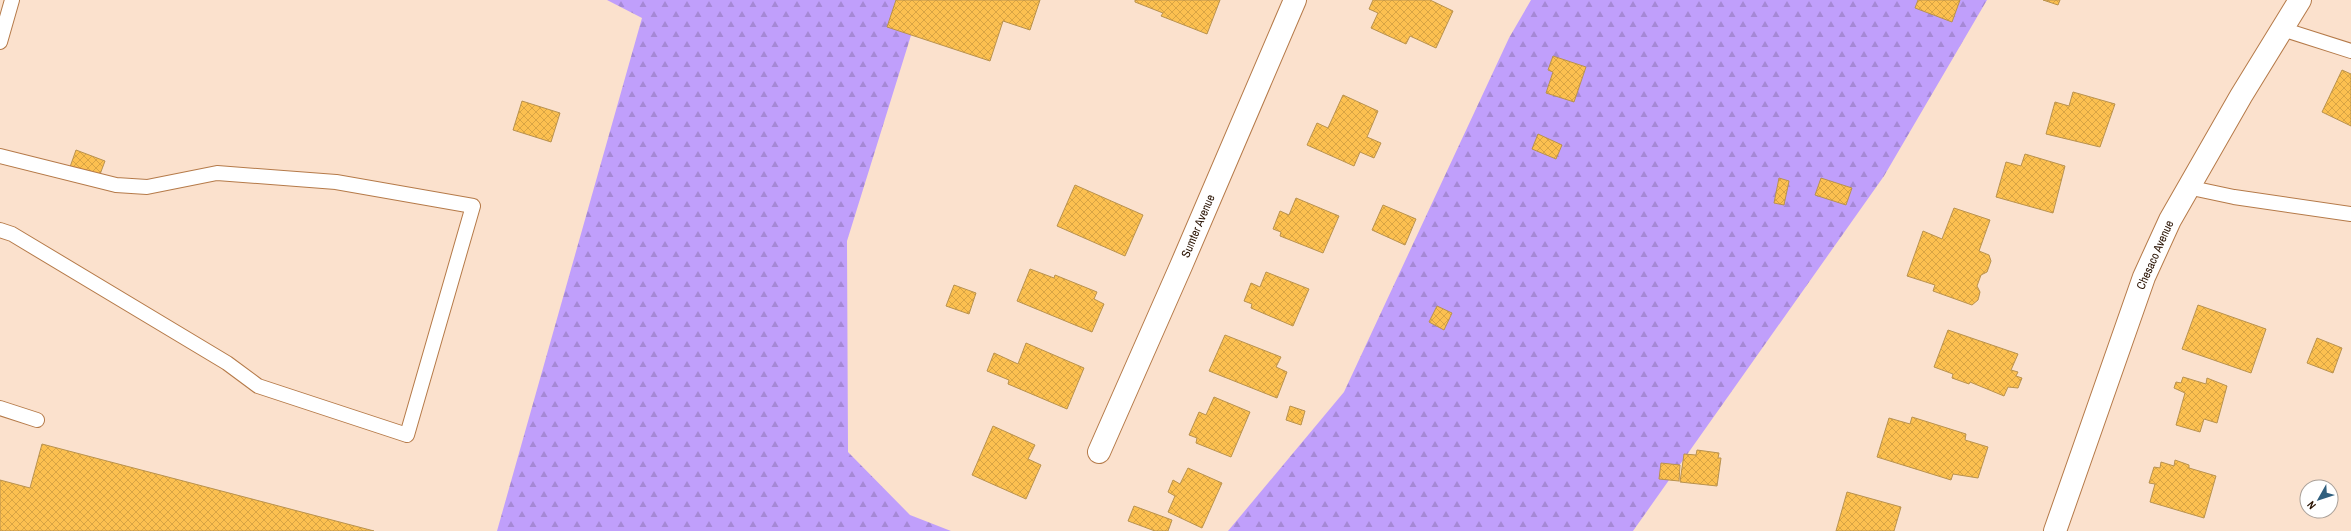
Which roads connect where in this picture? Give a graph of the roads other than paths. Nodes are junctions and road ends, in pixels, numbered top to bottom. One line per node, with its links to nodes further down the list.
1 (12, 0): 5 (lane)
2 (1295, 0): 13 (street, Sumter Avenue)
3 (2300, 0): 4 (street, Chesaco Avenue)
4 (2282, 29): 6 (lane); 8 (street, Chesaco Avenue)
5 (0, 42)
6 (2351, 51)
7 (0, 156): 10 (lane)
8 (2187, 187): 9 (lane); 14 (street, Chesaco Avenue)
9 (2351, 214)
10 (0, 230)
11 (0, 408): 12 (lane)
12 (37, 420)
13 (1099, 452)
14 (2055, 531)

